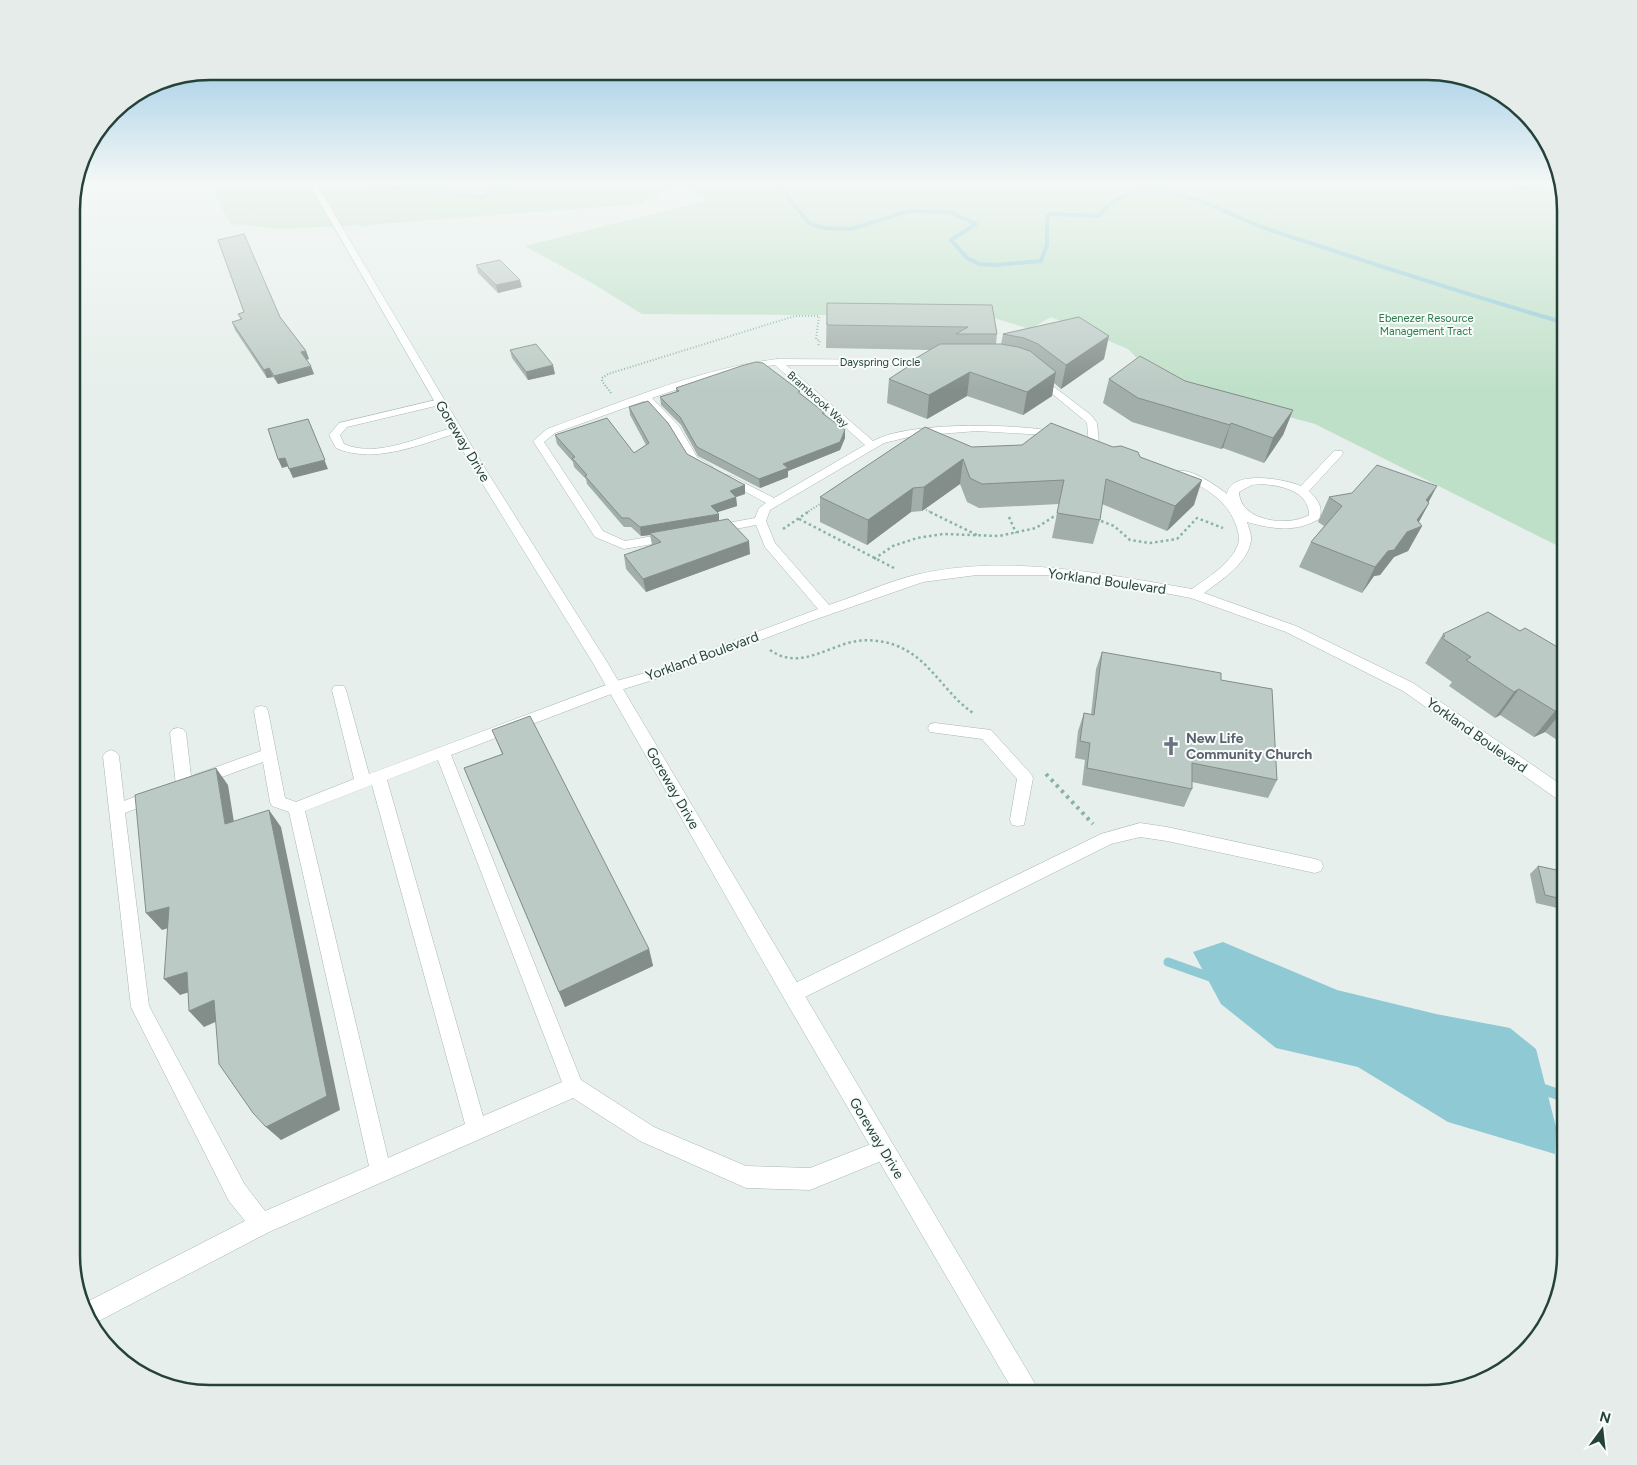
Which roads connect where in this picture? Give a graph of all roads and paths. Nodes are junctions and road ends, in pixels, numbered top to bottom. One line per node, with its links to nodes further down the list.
1 (353, 253): 7 (street, Goreway Drive)
2 (777, 362): 3 (street, Dayspring Circle); 6 (street, Brambrook Way); 14 (street, Brambrook Way)
3 (809, 362): 4 (street, Dayspring Circle); 8 (path)
4 (941, 362)
5 (1030, 371): 13 (street)
6 (646, 398): 8 (street, Brambrook Way); 20 (street)
7 (440, 402): 9 (street, Goreway Drive); 9 (street)
8 (624, 406): 31 (street, Brambrook Way)
9 (456, 430): 40 (street, Goreway Drive)
10 (953, 430): 11 (street); 12 (street); 14 (street)
11 (1066, 436)
12 (948, 443)
13 (1093, 444)
14 (872, 446): 20 (street)
15 (1338, 453): 17 (street)
16 (1167, 468): 18 (street)
17 (1302, 492): 18 (street); 28 (street)
18 (1230, 496): 23 (street); 28 (street)
19 (831, 497): 26 (path)
20 (775, 503): 27 (street)
21 (926, 510): 32 (path)
22 (1066, 514): 30 (path)
23 (1237, 514): 28 (street); 33 (street)
24 (1009, 517): 30 (path)
25 (1092, 518): 33 (path)
26 (798, 519): 34 (path); 35 (path)
27 (760, 521): 29 (street); 34 (street)
28 (1263, 522)
29 (707, 530)
30 (1016, 533): 32 (path)
31 (680, 535)
32 (979, 536): 35 (path)
33 (1244, 536): 37 (street)
34 (766, 537): 38 (street)
35 (874, 558): 36 (path)
36 (928, 577): 37 (street, Yorkland Boulevard); 38 (street, Yorkland Boulevard)
37 (1194, 594): 52 (street, Yorkland Boulevard)
38 (827, 611): 39 (street, Yorkland Boulevard)
39 (758, 637): 40 (street, Yorkland Boulevard); 43 (path)
40 (614, 687): 46 (street, Yorkland Boulevard); 58 (street, Goreway Drive)
41 (339, 690): 50 (street)
42 (262, 711): 47 (street)
43 (979, 716)
44 (935, 728): 55 (street)
45 (178, 733): 51 (street)
46 (442, 752): 50 (street, Yorkland Boulevard); 59 (street)
47 (269, 754): 51 (street); 53 (street)
48 (111, 756): 54 (street)
49 (1045, 773): 56 (path)
50 (371, 780): 53 (street, Yorkland Boulevard); 60 (street)
51 (184, 785): 54 (street)
52 (1557, 791)
53 (296, 808): 62 (street)
54 (117, 810): 63 (street)
55 (1018, 820)
56 (1107, 839): 57 (street); 58 (street)
57 (1315, 866)
58 (792, 994): 61 (street, Goreway Drive)
59 (574, 1087): 60 (street); 61 (street)
60 (477, 1130): 62 (street)
61 (884, 1150): 65 (street, Goreway Drive)
62 (381, 1172): 63 (street)
63 (261, 1224): 64 (street)
64 (93, 1312)
65 (1024, 1385)

